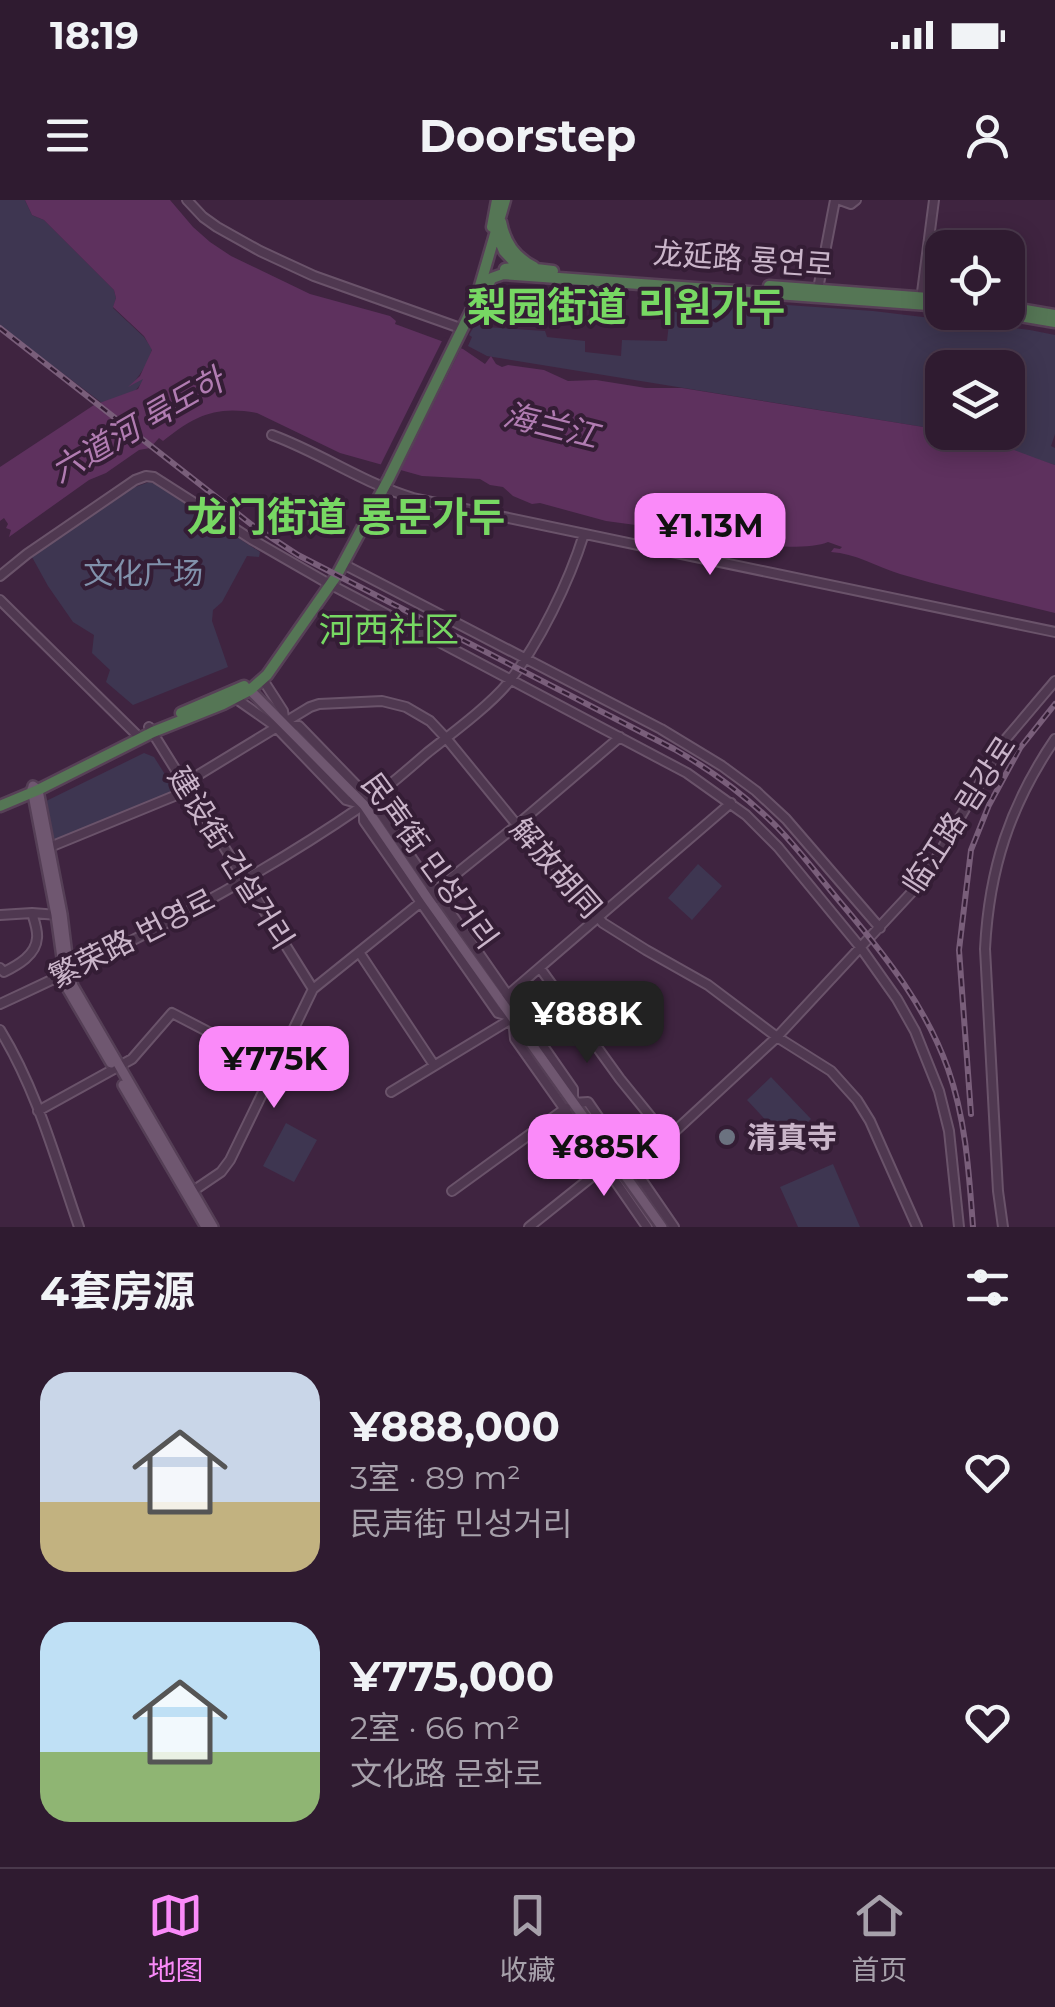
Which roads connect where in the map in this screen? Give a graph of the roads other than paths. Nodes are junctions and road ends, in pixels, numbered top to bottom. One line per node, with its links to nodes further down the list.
1 (187, 200): 19 (street)
2 (497, 200): 7 (highway)
3 (505, 200): 7 (highway)
4 (838, 200): 5 (street); 12 (street)
5 (856, 200)
6 (934, 200): 13 (street)
7 (498, 215): 8 (highway, 龙延路 룡연로); 10 (highway); 11 (highway)
8 (496, 234): 9 (highway, 龙延路 룡연로); 11 (highway)
9 (519, 267): 10 (highway, 龙延路 룡연로); 11 (highway)
10 (539, 272): 12 (highway, 龙延路 룡연로); 13 (highway, 龙延路 룡연로); 15 (highway, 龙延路 룡연로)
11 (480, 279): 15 (highway); 19 (highway)
12 (818, 289): 13 (highway, 龙延路 룡연로)
13 (921, 300): 14 (highway, 龙延路 룡연로)
14 (925, 300)
15 (476, 303): 19 (highway)
16 (1025, 311): 18 (highway)
17 (1025, 315): 18 (highway)
18 (1055, 319)
19 (459, 331): 21 (highway)
20 (272, 434): 21 (street)
21 (383, 482): 22 (street); 23 (highway); 25 (highway)
22 (584, 534): 27 (street); 28 (street, 繁荣路 번영로)
23 (343, 564): 25 (highway); 28 (street)
24 (0, 576): 25 (street)
25 (327, 582): 29 (highway); 30 (street); 32 (highway)
26 (0, 600): 36 (street)
27 (1055, 632)
28 (523, 658): 30 (street, 繁荣路 번영로); 53 (street)
29 (263, 680): 32 (highway); 34 (street)
30 (510, 680): 37 (street); 38 (street, 繁荣路 번영로)
31 (1055, 681): 53 (street, 临江路 림강로)
32 (248, 688): 33 (highway); 34 (main road, 民声街 민성거리); 35 (highway)
33 (235, 698): 34 (street); 35 (highway)
34 (281, 726): 38 (street, 解放胡同); 40 (street, 解放胡同); 44 (main road, 民声街 민성거리)
35 (151, 730): 36 (highway); 40 (street, 建设街 건설거리)
36 (138, 736): 41 (highway)
37 (620, 737): 43 (street); 45 (street)
38 (446, 738): 44 (street, 繁荣路 번영로); 45 (street, 解放胡同)
39 (1055, 739): 85 (street)
40 (187, 786): 46 (street, 解放胡同); 47 (street, 建设街 건설거리)
41 (34, 789): 42 (highway); 46 (main road); 51 (main road)
42 (0, 802)
43 (732, 804): 52 (street); 54 (street)
44 (364, 805): 47 (street, 繁荣路 번영로); 48 (main road, 民声街 민성거리)
45 (517, 825): 48 (street); 52 (street, 解放胡同)
46 (50, 847): 51 (main road)
47 (245, 880): 58 (street, 繁荣路 번영로); 59 (street, 建设街 건설거리)
48 (424, 901): 55 (street); 60 (main road, 民声街 민성거리); 62 (street)
49 (32, 913): 50 (street); 51 (street); 56 (street)
50 (0, 914)
51 (59, 915): 58 (main road)
52 (598, 918): 57 (street); 64 (street, 解放胡同)
53 (880, 928): 54 (street, 临江路 림강로)
54 (862, 948): 64 (street, 临江路 림강로); 84 (street)
55 (359, 952): 59 (street); 65 (street)
56 (0, 968)
57 (540, 968): 60 (street); 71 (street)
58 (66, 974): 61 (street, 繁荣路 번영로); 66 (main road)
59 (312, 989): 67 (street)
60 (505, 998): 62 (main road, 民声街 민성거리); 69 (street)
61 (0, 1004)
62 (513, 1018): 65 (street); 69 (main road, 民声街 민성거리)
63 (0, 1030): 70 (street)
64 (777, 1037): 71 (street, 临江路 림강로); 83 (street, 解放胡同)
65 (434, 1065): 68 (street)
66 (116, 1066): 67 (street); 70 (street); 75 (main road)
67 (274, 1066): 75 (street)
68 (391, 1092)
69 (569, 1106): 72 (main road, 民声街 민성거리); 73 (street); 74 (street)
70 (38, 1111): 77 (street)
71 (668, 1138): 73 (street, 临江路 림강로)
72 (614, 1159): 73 (main road, 民声街 민성거리); 79 (street); 80 (street)
73 (630, 1171): 76 (main road, 民声街 민성거리)
74 (452, 1191)
75 (190, 1193): 78 (main road)
76 (653, 1206): 81 (main road, 民声街 민성거리); 82 (street)
77 (79, 1227)
78 (209, 1227)
79 (529, 1227)
80 (647, 1227)
81 (662, 1227)
82 (674, 1227)
83 (918, 1227)
84 (959, 1227)
85 (1003, 1227)

